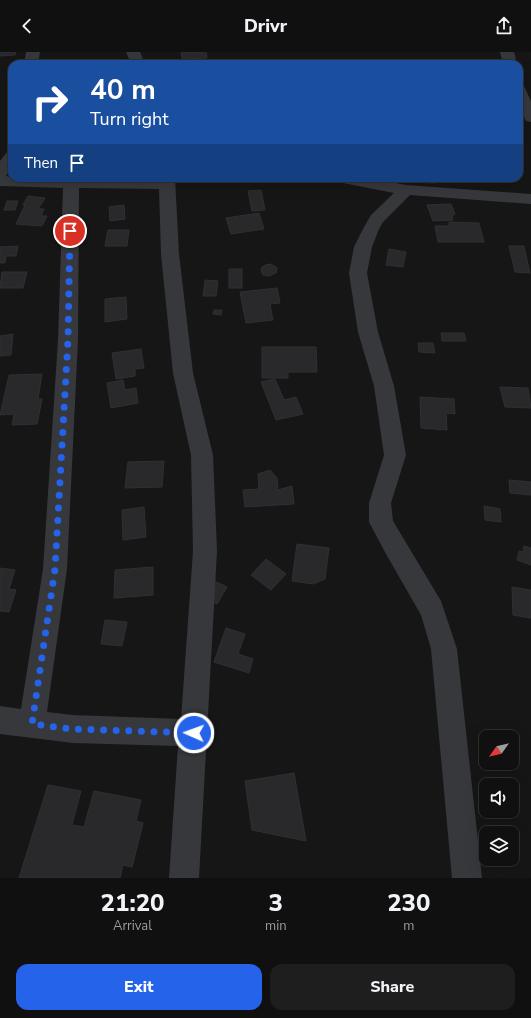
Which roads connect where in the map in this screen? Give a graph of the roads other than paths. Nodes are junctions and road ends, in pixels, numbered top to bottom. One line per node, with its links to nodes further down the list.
1 (523, 99): 2 (street)
2 (531, 118)
3 (8, 161): 4 (street)
4 (0, 173)
5 (57, 182): 11 (street)
6 (168, 182): 12 (street)
7 (364, 182): 8 (street)
8 (406, 190): 9 (street); 14 (street)
9 (531, 199)
10 (0, 720): 11 (street)
11 (32, 724): 12 (street)
12 (194, 733): 13 (street)
13 (184, 878)
14 (467, 878)

